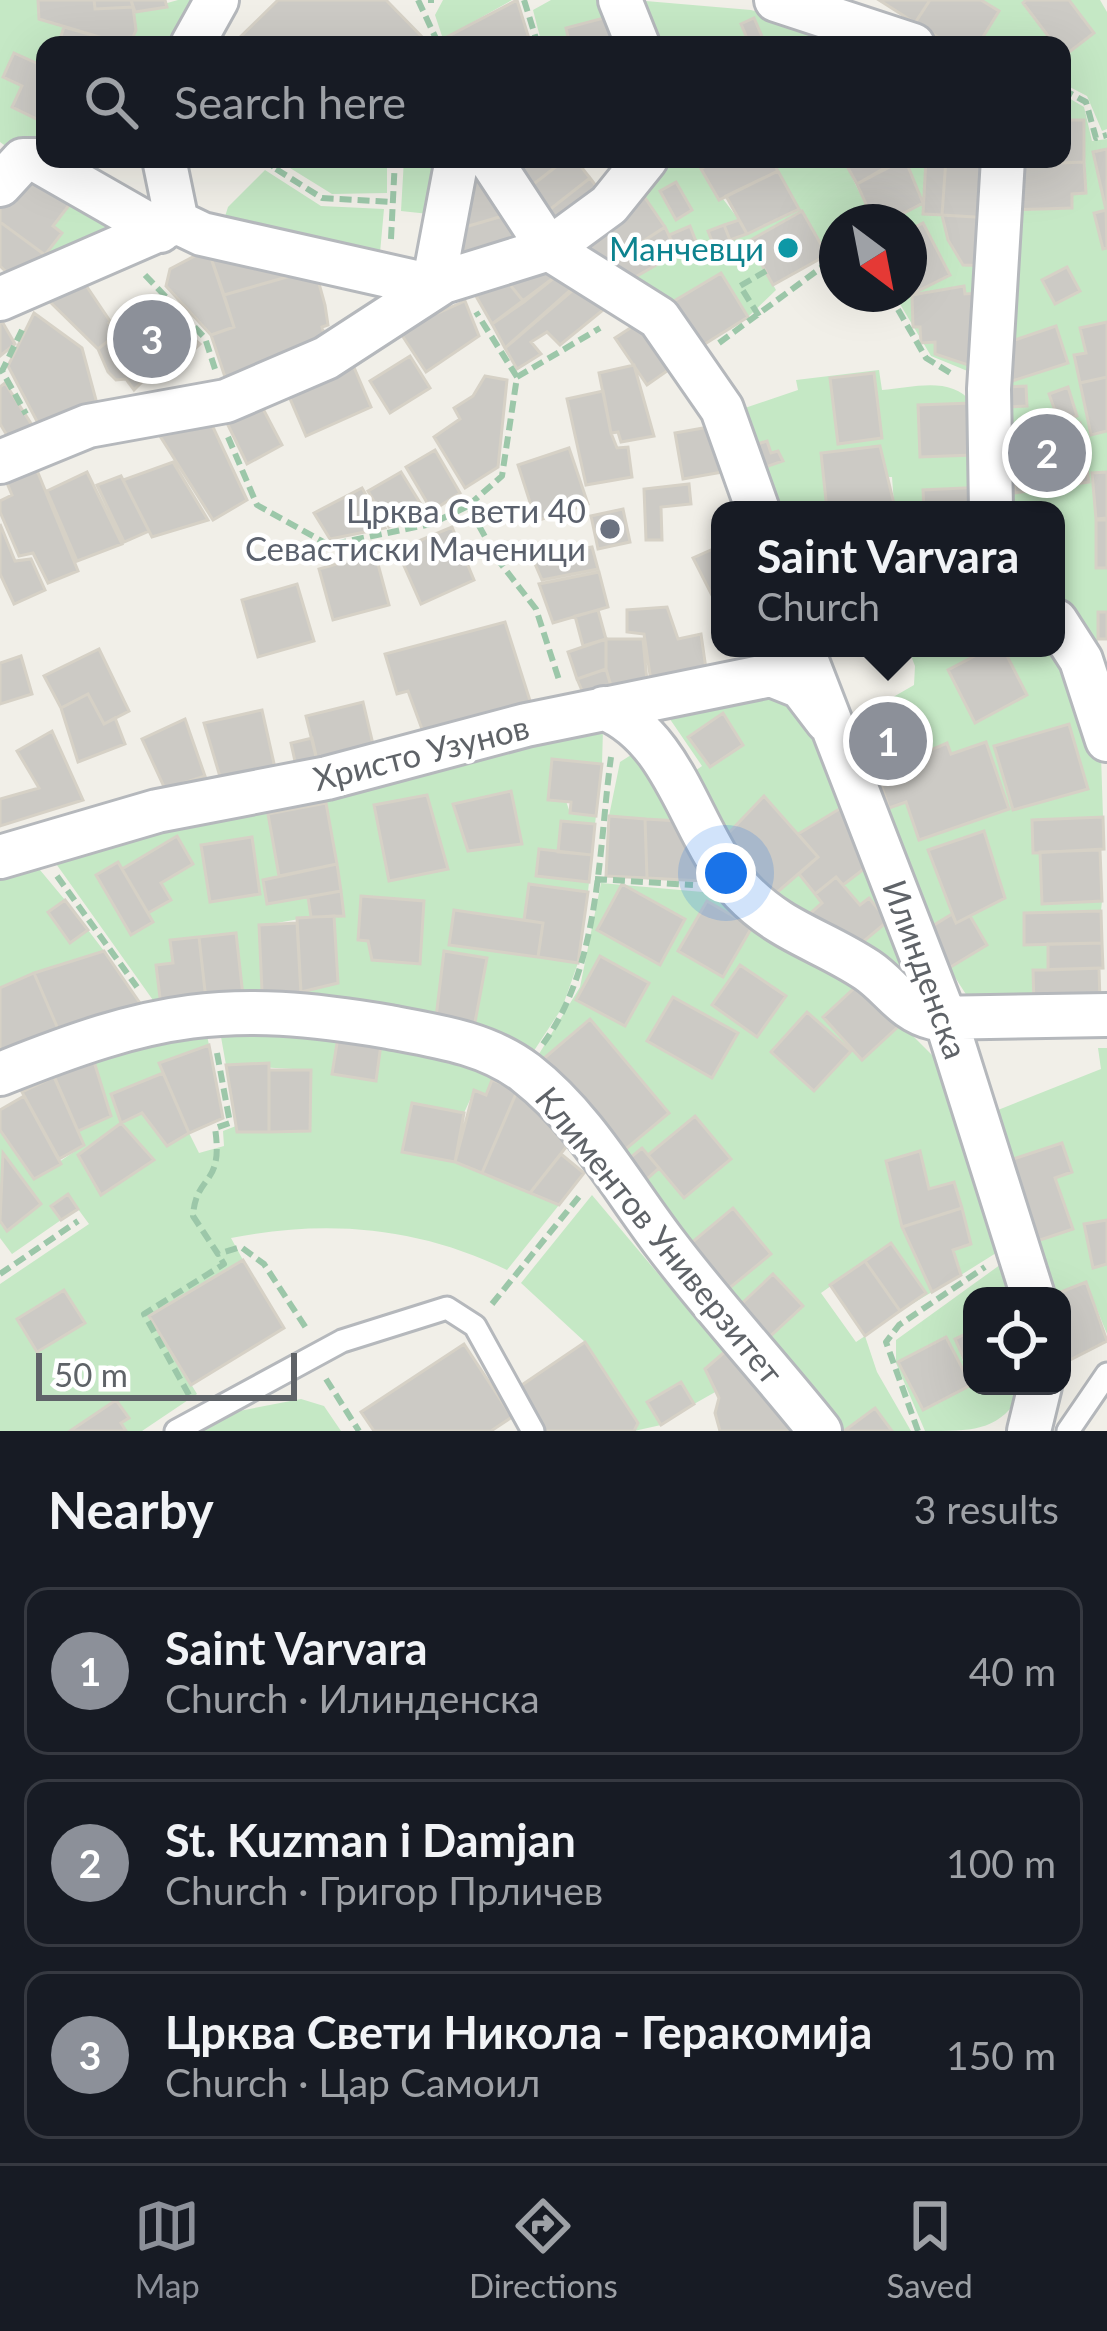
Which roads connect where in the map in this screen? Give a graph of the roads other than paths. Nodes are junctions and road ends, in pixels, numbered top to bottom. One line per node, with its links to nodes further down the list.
1 (218, 0): 4 (street)
2 (620, 0): 5 (street)
3 (776, 0): 6 (street)
4 (197, 36)
5 (634, 36)
6 (886, 36)
7 (36, 160): 14 (street)
8 (51, 168): 15 (street)
9 (165, 168): 15 (street)
10 (456, 168): 17 (street)
11 (496, 168): 16 (street)
12 (639, 168): 16 (street)
13 (1002, 168): 21 (street)
14 (0, 184)
15 (169, 226): 17 (street); 18 (street)
16 (549, 249): 17 (street); 20 (street)
17 (447, 281): 19 (street)
18 (0, 299)
19 (0, 462)
20 (755, 501)
21 (991, 501)
22 (1065, 634): 26 (street)
23 (811, 657): 25 (street, Илинденска)
24 (596, 712): 25 (street, Христо Узунов); 27 (street, Христо Узунов); 29 (street)
25 (827, 721): 29 (street, Илинденска)
26 (1107, 740)
27 (17, 850)
28 (1107, 1015): 29 (street)
29 (945, 1018): 31 (street, Илинденска)
30 (0, 1074): 36 (street, Климентов Универзитет)
31 (1030, 1287)
32 (1107, 1374): 38 (lane)
33 (1038, 1395): 37 (street)
34 (176, 1431): 35 (lane)
35 (533, 1431)
36 (820, 1431)
37 (1029, 1431)
38 (1068, 1431)

